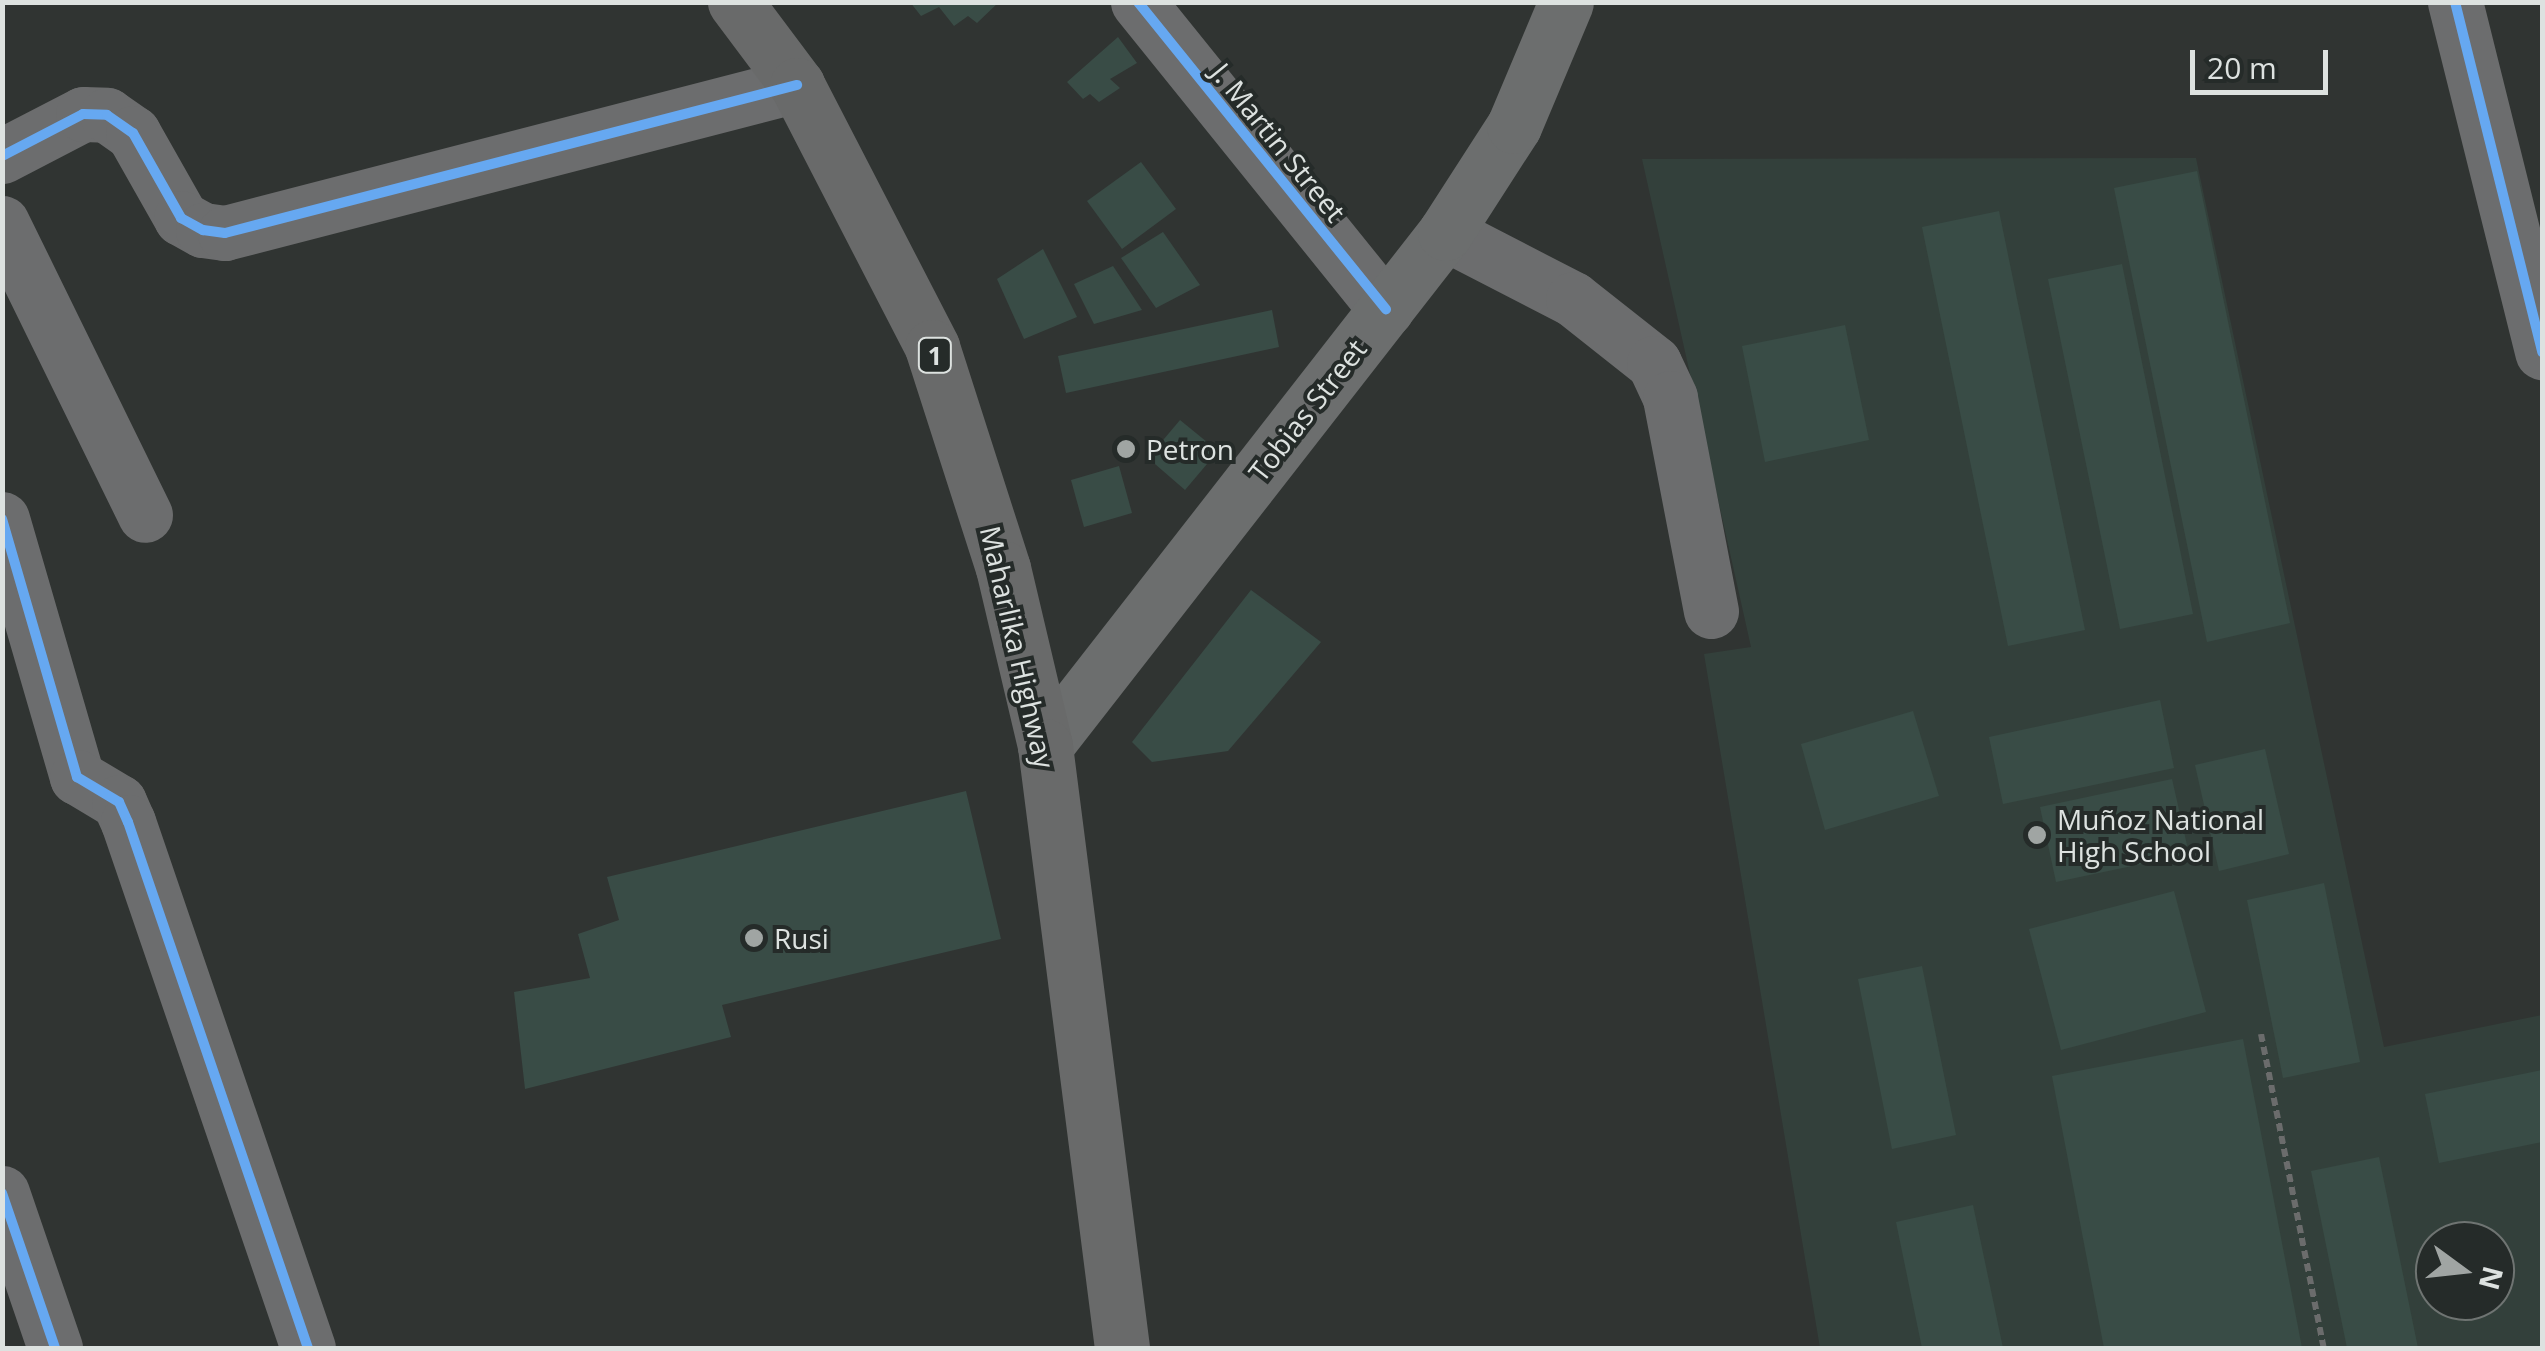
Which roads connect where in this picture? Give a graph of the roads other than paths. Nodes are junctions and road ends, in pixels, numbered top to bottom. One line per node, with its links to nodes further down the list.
1 (734, 2): 5 (highway, Maharlika Highway / 1)
2 (1138, 2): 9 (street, J. Martin Street)
3 (1566, 2): 8 (main road, Tobias Street)
4 (2455, 2): 10 (street)
5 (798, 85): 6 (street); 14 (highway, Maharlika Highway / 1)
6 (2, 156)
7 (2, 224): 11 (street)
8 (1445, 232): 9 (main road, Tobias Street); 13 (street)
9 (1386, 309): 14 (main road, Tobias Street)
10 (2542, 352)
11 (145, 515)
12 (2, 519): 17 (street)
13 (1711, 611)
14 (1045, 746): 18 (highway, Maharlika Highway / 1)
15 (2, 1193): 16 (street)
16 (55, 1348)
17 (308, 1348)
18 (1122, 1348)

